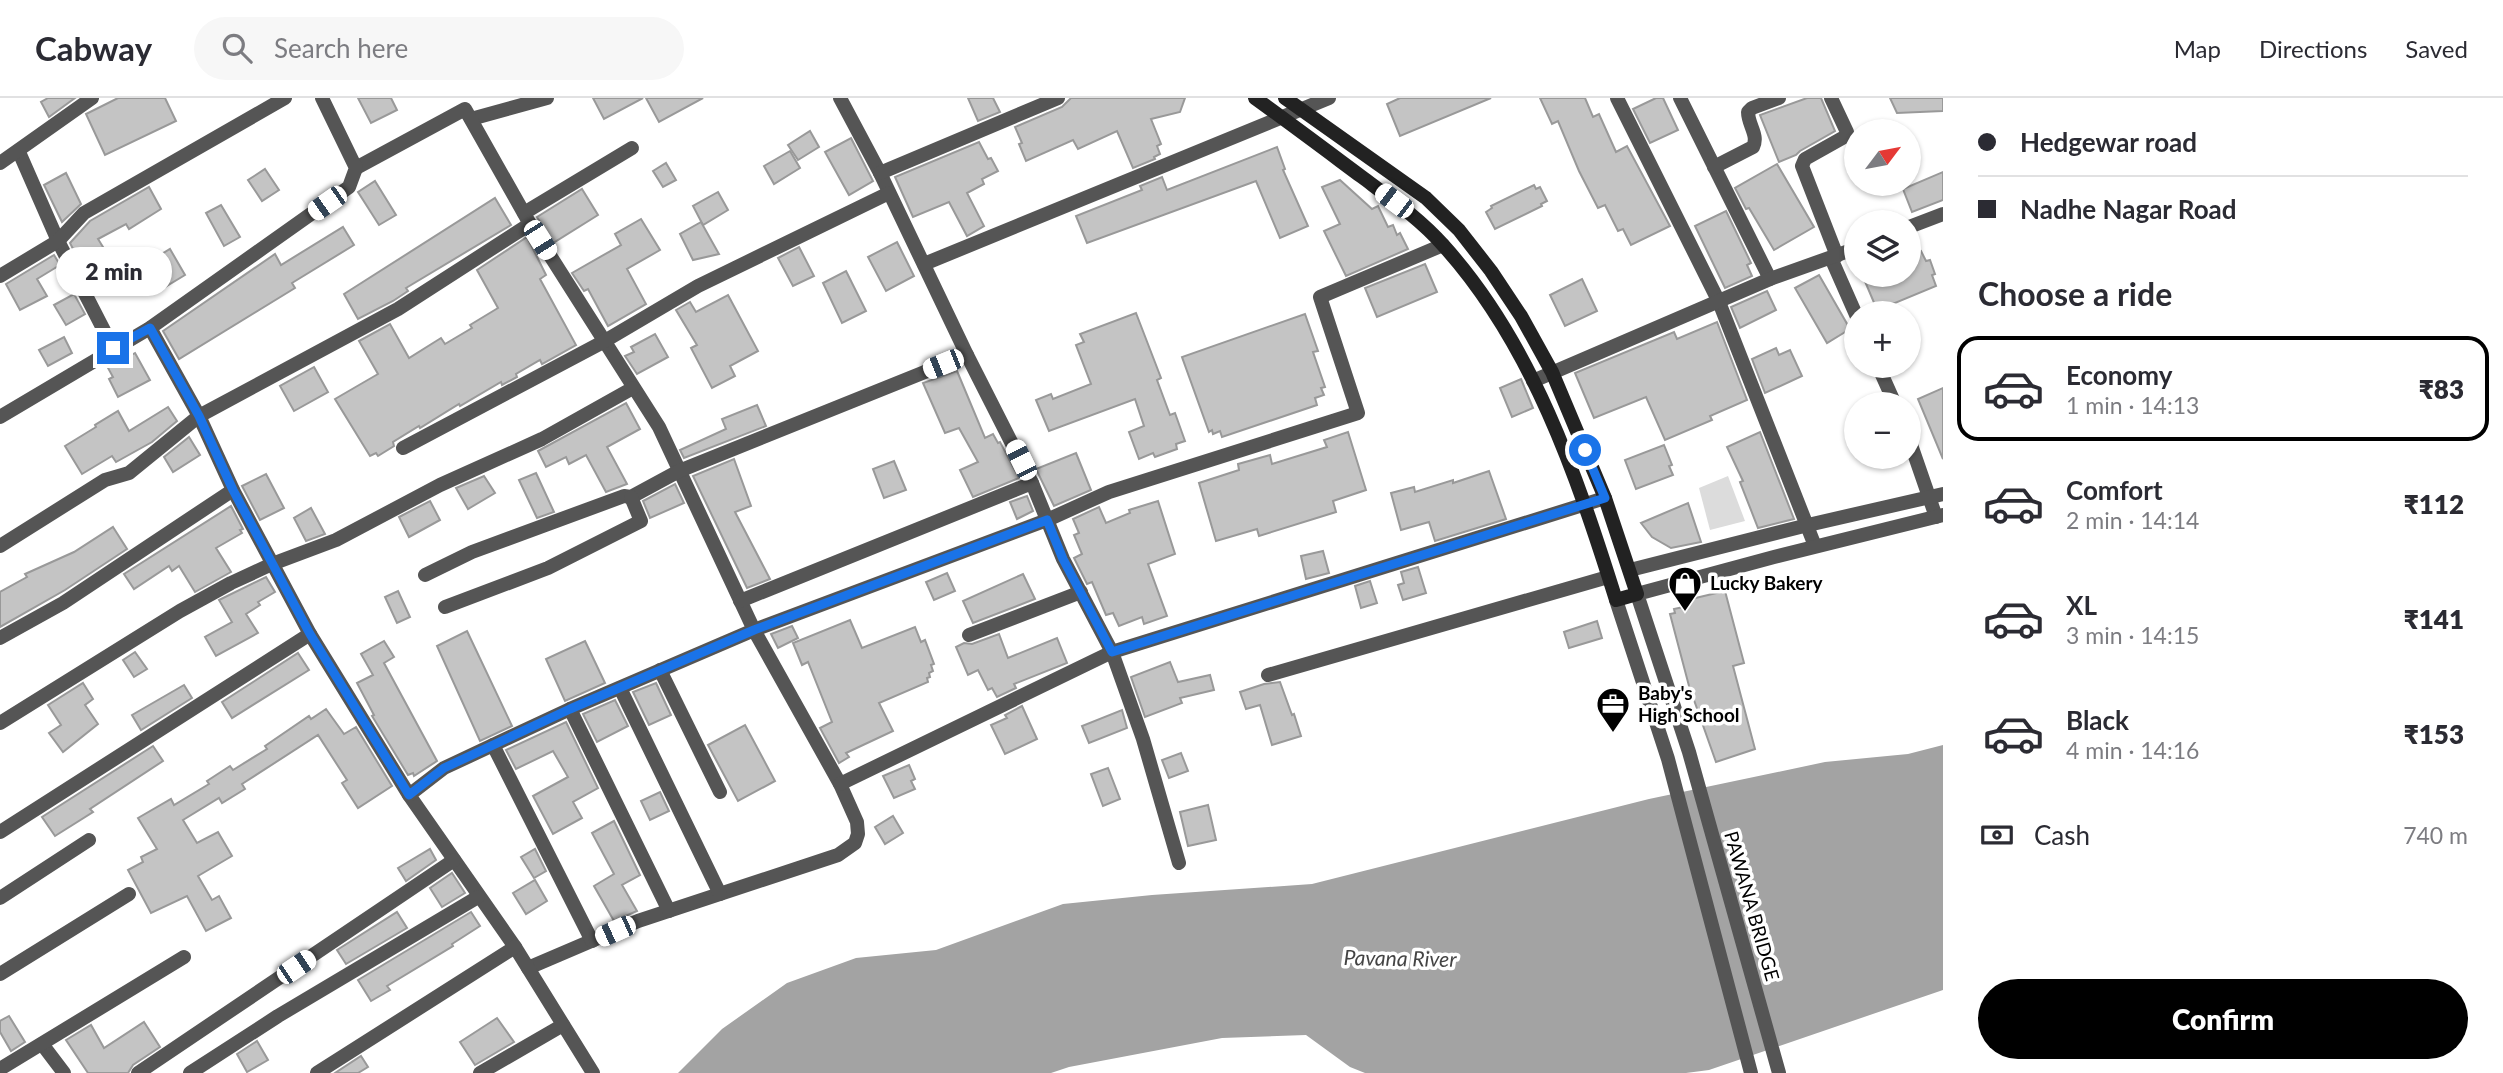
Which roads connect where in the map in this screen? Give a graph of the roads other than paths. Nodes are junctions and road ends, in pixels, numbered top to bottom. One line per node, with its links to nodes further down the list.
1 (92, 98): 18 (street)
2 (285, 98): 27 (street)
3 (321, 98): 21 (street)
4 (547, 98): 16 (street)
5 (841, 98): 22 (street)
6 (1058, 98): 22 (street)
7 (1255, 98): 15 (main road)
8 (1285, 98): 14 (main road)
9 (1329, 98): 14 (street)
10 (1616, 98): 35 (street)
11 (1680, 98): 20 (street)
12 (1779, 98): 20 (street)
13 (1831, 98): 30 (street)
14 (1300, 110): 15 (street); 40 (main road)
15 (1282, 117): 28 (main road); 31 (street)
16 (471, 119): 21 (street); 25 (street)
17 (632, 148): 25 (street)
18 (19, 152): 19 (street); 27 (street)
19 (0, 163)
20 (1714, 167): 33 (street)
21 (356, 168): 36 (street)
22 (880, 173): 23 (street)
23 (889, 193): 31 (street); 37 (street)
24 (1943, 214): 26 (street)
25 (527, 218): 37 (street); 43 (street)
26 (1921, 223)
27 (58, 241): 32 (street); 38 (street)
28 (1443, 245): 41 (main road); 55 (street)
29 (1844, 253): 30 (street)
30 (1834, 257): 33 (street); 34 (street)
31 (924, 264): 39 (street)
32 (0, 276)
33 (1770, 279): 35 (street)
34 (1851, 301)
35 (1719, 302): 40 (street); 56 (street)
36 (150, 328): 38 (street); 43 (street)
37 (603, 342): 42 (street); 45 (street)
38 (113, 348): 44 (street)
39 (967, 355): 47 (street); 48 (street)
40 (1552, 373): 41 (street); 52 (main road)
41 (1533, 381): 53 (main road)
42 (634, 388): 47 (street); 59 (street)
43 (199, 416): 49 (street); 57 (street)
44 (0, 417)
45 (404, 448)
46 (1921, 464): 50 (street)
47 (679, 471): 51 (street); 66 (street)
48 (1032, 483): 55 (street); 66 (street)
49 (233, 490): 59 (street); 71 (street)
50 (1936, 496): 54 (street); 56 (street)
51 (631, 497): 61 (street); 67 (street)
52 (1605, 498): 53 (street); 60 (main road)
53 (1585, 505): 62 (main road); 72 (street)
54 (1940, 516): 58 (street)
55 (1047, 520): 63 (street); 68 (street)
56 (1808, 525): 58 (street); 60 (street)
57 (0, 546)
58 (1815, 547): 64 (street)
59 (272, 564): 69 (street); 77 (street)
60 (1630, 570): 62 (main road); 64 (main road)
61 (425, 575)
62 (1608, 578): 65 (main road); 74 (street)
63 (1081, 592): 70 (street); 72 (street)
64 (1637, 594): 65 (main road); 99 (street, PAWANA BRIDGE)
65 (1616, 600): 106 (street)
66 (740, 601): 68 (street)
67 (445, 607)
68 (754, 630): 73 (street); 79 (street)
69 (310, 634): 81 (street); 82 (street)
70 (969, 635)
71 (0, 638)
72 (1112, 652): 79 (street); 85 (street)
73 (660, 670): 75 (street); 80 (street)
74 (1268, 675)
75 (620, 688): 76 (street); 87 (street)
76 (570, 709): 78 (street); 90 (street)
77 (0, 723)
78 (493, 745): 81 (street); 91 (street)
79 (840, 783): 87 (street)
80 (720, 792)
81 (409, 795): 84 (street)
82 (0, 832)
83 (89, 840): 89 (street)
84 (454, 860): 88 (street); 101 (street)
85 (1180, 863)
86 (129, 894): 95 (street)
87 (720, 894): 90 (street)
88 (478, 897): 92 (street); 102 (street)
89 (0, 898)
90 (669, 911): 91 (street)
91 (592, 941): 94 (street)
92 (515, 947): 94 (street); 103 (street)
93 (184, 957): 97 (street)
94 (528, 968): 96 (street)
95 (0, 974)
96 (563, 1025): 104 (street); 105 (street)
97 (42, 1044): 98 (street); 100 (street)
98 (0, 1069)
99 (1778, 1071)
100 (64, 1073)
101 (138, 1073)
102 (190, 1073)
103 (317, 1073)
104 (480, 1073)
105 (593, 1073)
106 (1751, 1073)

